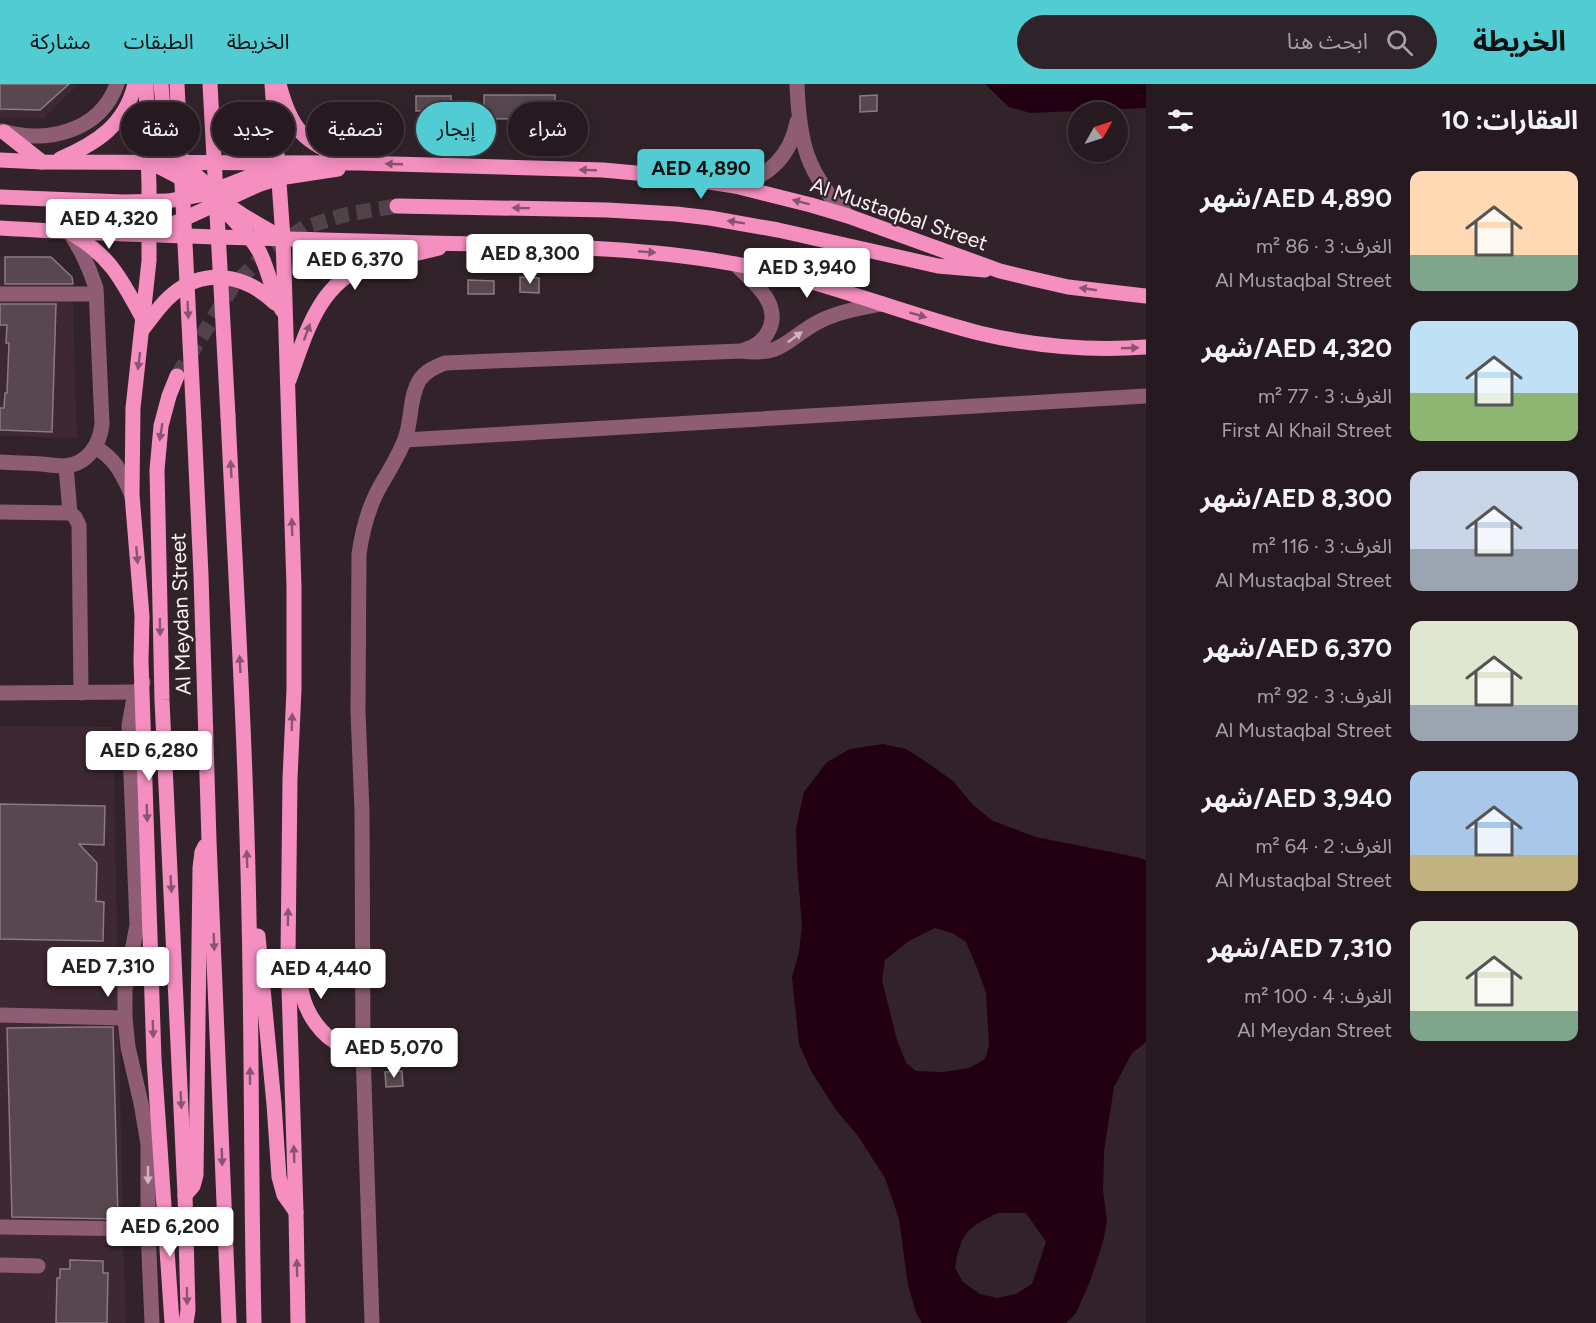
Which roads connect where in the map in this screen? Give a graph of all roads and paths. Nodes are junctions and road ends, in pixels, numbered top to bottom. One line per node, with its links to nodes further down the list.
1 (117, 84): 11 (street)
2 (135, 84): 13 (main road)
3 (146, 84): 14 (main road)
4 (161, 84): 15 (main road)
5 (177, 84): 54 (main road, Al Meydan Street, one-way to 54, bridge)
6 (210, 84): 55 (main road, one-way to 6, bridge)
7 (272, 84): 16 (main road)
8 (279, 84): 17 (main road)
9 (797, 84): 10 (street)
10 (798, 116): 19 (street); 24 (street)
11 (2, 131): 13 (main road)
12 (0, 160): 13 (main road, Al Mustaqbal Street)
13 (49, 161): 14 (main road, Al Mustaqbal Street)
14 (148, 162): 15 (main road, Al Mustaqbal Street); 21 (main road); 22 (main road)
15 (184, 162): 16 (main road, Al Mustaqbal Street); 21 (main road)
16 (278, 162): 17 (main road, Al Mustaqbal Street); 18 (main road); 21 (main road)
17 (359, 163): 18 (main road); 19 (main road, Al Mustaqbal Street, one-way to 17)
18 (279, 178): 21 (main road); 29 (main road)
19 (735, 186): 24 (main road, Al Mustaqbal Street, one-way to 19)
20 (0, 197): 22 (main road)
21 (214, 197): 22 (main road); 27 (main road); 28 (main road); 29 (main road)
22 (150, 202): 27 (main road)
23 (398, 206): 32 (main road, one-way to 23)
24 (848, 216): 32 (main road, Al Mustaqbal Street)
25 (0, 228): 26 (main road)
26 (69, 232): 27 (main road); 33 (street); 38 (main road)
27 (150, 234): 28 (main road); 38 (main road)
28 (251, 237): 29 (main road); 37 (main road)
29 (283, 238): 30 (main road); 37 (main road)
30 (463, 243): 31 (main road, one-way to 31); 42 (main road, one-way to 30)
31 (735, 264): 36 (main road); 40 (street)
32 (1000, 271): 35 (main road, Al Mustaqbal Street, one-way to 32)
33 (96, 291): 34 (street); 45 (street)
34 (0, 294)
35 (1146, 296)
36 (881, 304): 39 (main road, one-way to 39); 40 (street, one-way to 36)
37 (285, 315): 38 (main road); 42 (main road)
38 (143, 325): 48 (main road, one-way to 48)
39 (1146, 347)
40 (741, 351): 44 (street)
41 (177, 376): 60 (main road, one-way to 60)
42 (286, 387): 56 (main road, one-way to 42)
43 (1146, 396): 44 (street)
44 (405, 441): 59 (street)
45 (95, 447): 47 (street); 48 (street)
46 (0, 462): 47 (street)
47 (66, 466): 50 (street)
48 (132, 495): 51 (main road, one-way to 51)
49 (0, 512): 50 (street)
50 (70, 513): 53 (street)
51 (140, 687): 53 (street); 58 (street); 67 (main road, one-way to 67)
52 (0, 693): 53 (street)
53 (81, 693)
54 (209, 841): 60 (main road); 69 (main road, Al Meydan Street, one-way to 69)
55 (249, 918): 61 (main road); 70 (main road, one-way to 55)
56 (288, 957): 59 (main road); 61 (main road, one-way to 56)
57 (0, 1015): 58 (street)
58 (124, 1018): 63 (street, one-way to 63)
59 (363, 1051): 72 (street)
60 (185, 1195): 68 (main road, one-way to 68)
61 (296, 1212): 71 (main road, one-way to 61)
62 (0, 1227): 63 (street)
63 (148, 1229): 66 (street)
64 (0, 1265): 65 (street)
65 (38, 1266)
66 (152, 1323)
67 (172, 1323)
68 (186, 1323)
69 (229, 1323)
70 (254, 1323)
71 (298, 1323)
72 (372, 1323)

